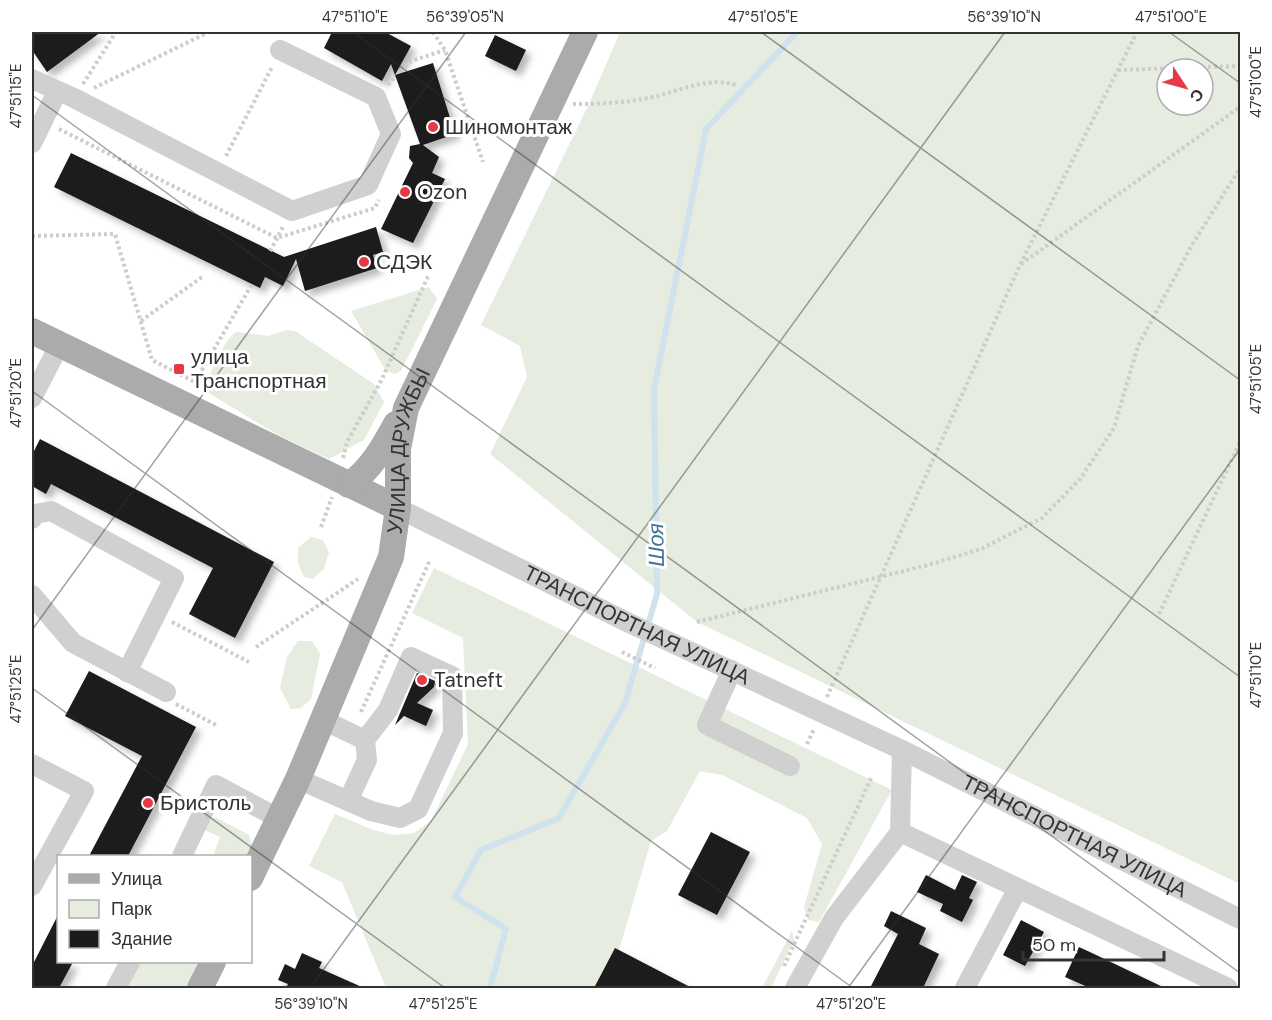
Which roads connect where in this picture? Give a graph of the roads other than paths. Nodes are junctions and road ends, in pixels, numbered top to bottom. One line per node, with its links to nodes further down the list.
1 (585, 32): 9 (main road, УЛИЦА ДРУЖБЫ)
2 (280, 50): 4 (street)
3 (32, 79): 4 (street)
4 (66, 95): 5 (street)
5 (32, 143)
6 (32, 331): 7 (main road, ТРАНСПОРТНАЯ УЛИЦА)
7 (60, 344): 8 (street); 10 (main road, ТРАНСПОРТНАЯ УЛИЦА)
8 (32, 398)
9 (405, 408): 10 (main road); 11 (main road, УЛИЦА ДРУЖБЫ)
10 (344, 482): 11 (main road, ТРАНСПОРТНАЯ УЛИЦА)
11 (398, 508): 14 (street, ТРАНСПОРТНАЯ УЛИЦА); 17 (main road, УЛИЦА ДРУЖБЫ)
12 (32, 519): 15 (street)
13 (32, 595): 15 (street)
14 (732, 670): 19 (street, ТРАНСПОРТНАЯ УЛИЦА); 21 (street)
15 (127, 672): 16 (street)
16 (166, 692)
17 (323, 720): 18 (street); 22 (main road, УЛИЦА ДРУЖБЫ)
18 (358, 737): 23 (street); 23 (street)
19 (902, 750): 25 (street); 30 (street, ТРАНСПОРТНАЯ УЛИЦА)
20 (32, 764): 28 (street)
21 (790, 766)
22 (298, 778): 23 (street); 24 (main road, УЛИЦА ДРУЖБЫ)
23 (348, 801)
24 (278, 818): 26 (street); 27 (main road, УЛИЦА ДРУЖБЫ)
25 (900, 832): 29 (street); 35 (street)
26 (182, 855)
27 (252, 875)
28 (32, 886)
29 (1017, 890): 36 (street); 37 (street)
30 (1240, 919)
31 (129, 963): 33 (street)
32 (212, 963): 34 (main road)
33 (116, 988)
34 (200, 988)
35 (795, 988)
36 (965, 988)
37 (1228, 988)

